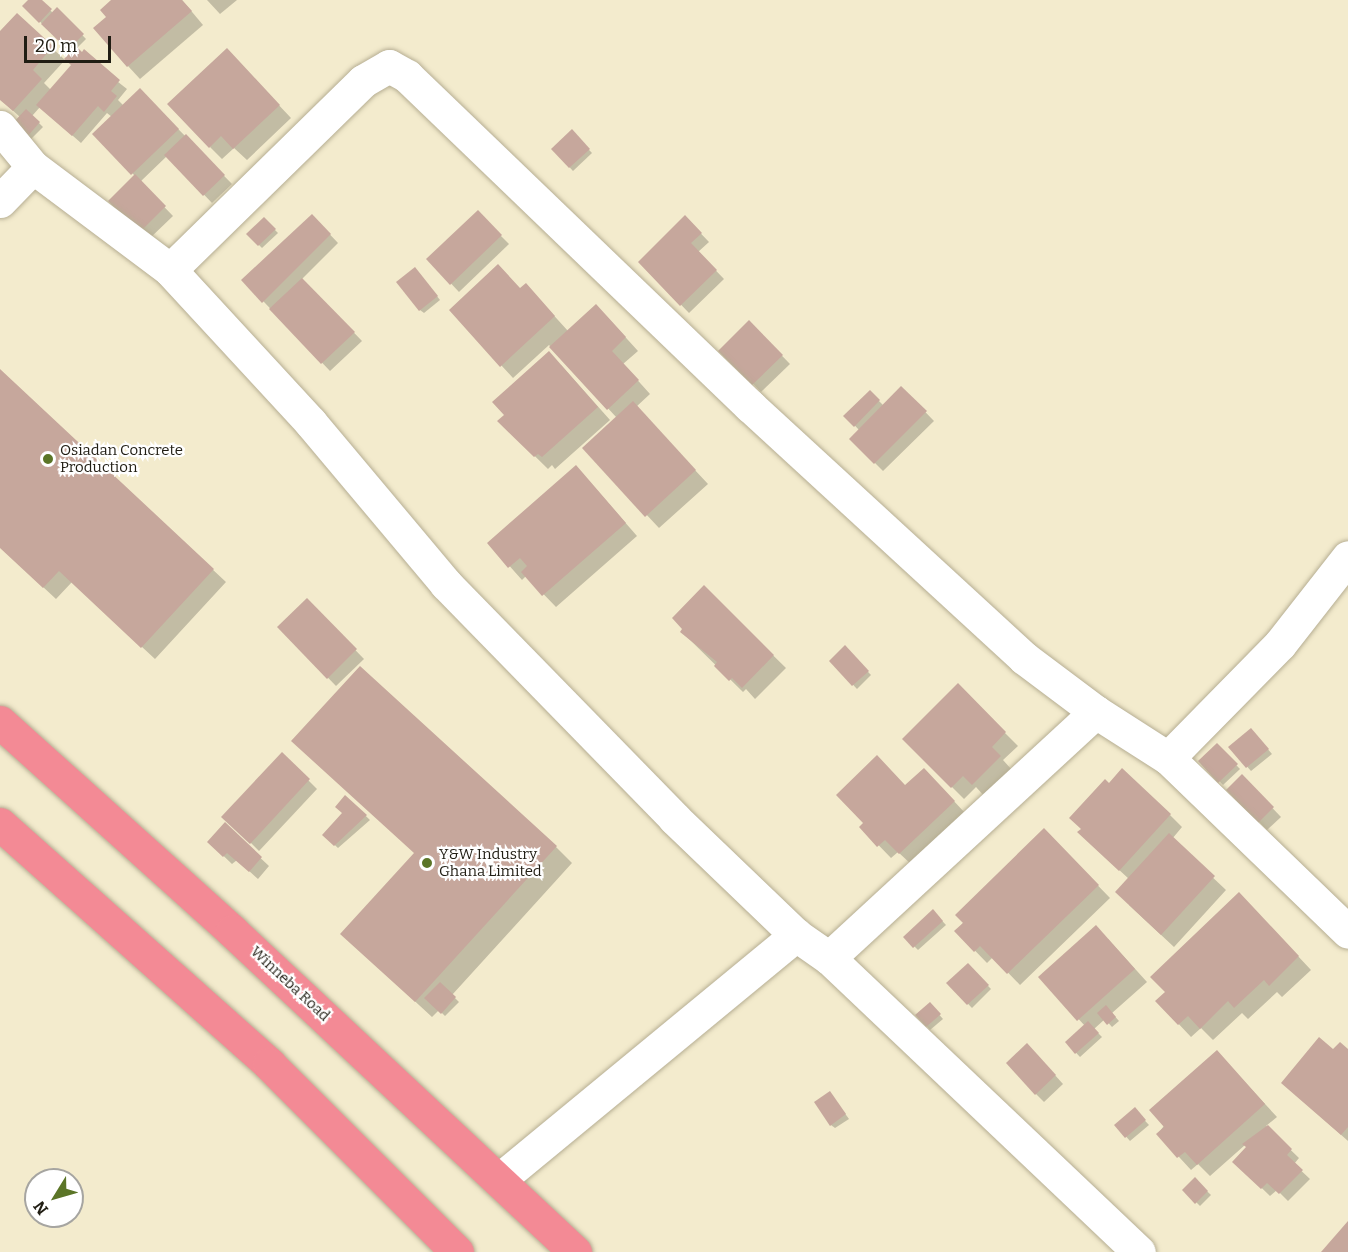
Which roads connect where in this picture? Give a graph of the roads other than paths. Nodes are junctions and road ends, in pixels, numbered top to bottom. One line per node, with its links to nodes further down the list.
1 (0, 127): 2 (street)
2 (33, 167): 3 (street); 4 (street)
3 (0, 201)
4 (170, 270): 6 (street); 11 (street)
5 (1348, 557): 8 (street)
6 (1096, 712): 8 (street); 12 (street)
7 (0, 722): 13 (highway, Winneba Road)
8 (1168, 758): 10 (street)
9 (0, 824): 14 (highway)
10 (1348, 932)
11 (796, 935): 12 (street); 13 (street)
12 (829, 958): 16 (street)
13 (500, 1179): 15 (highway, Winneba Road)
14 (457, 1252)
15 (575, 1252)
16 (1139, 1252)

